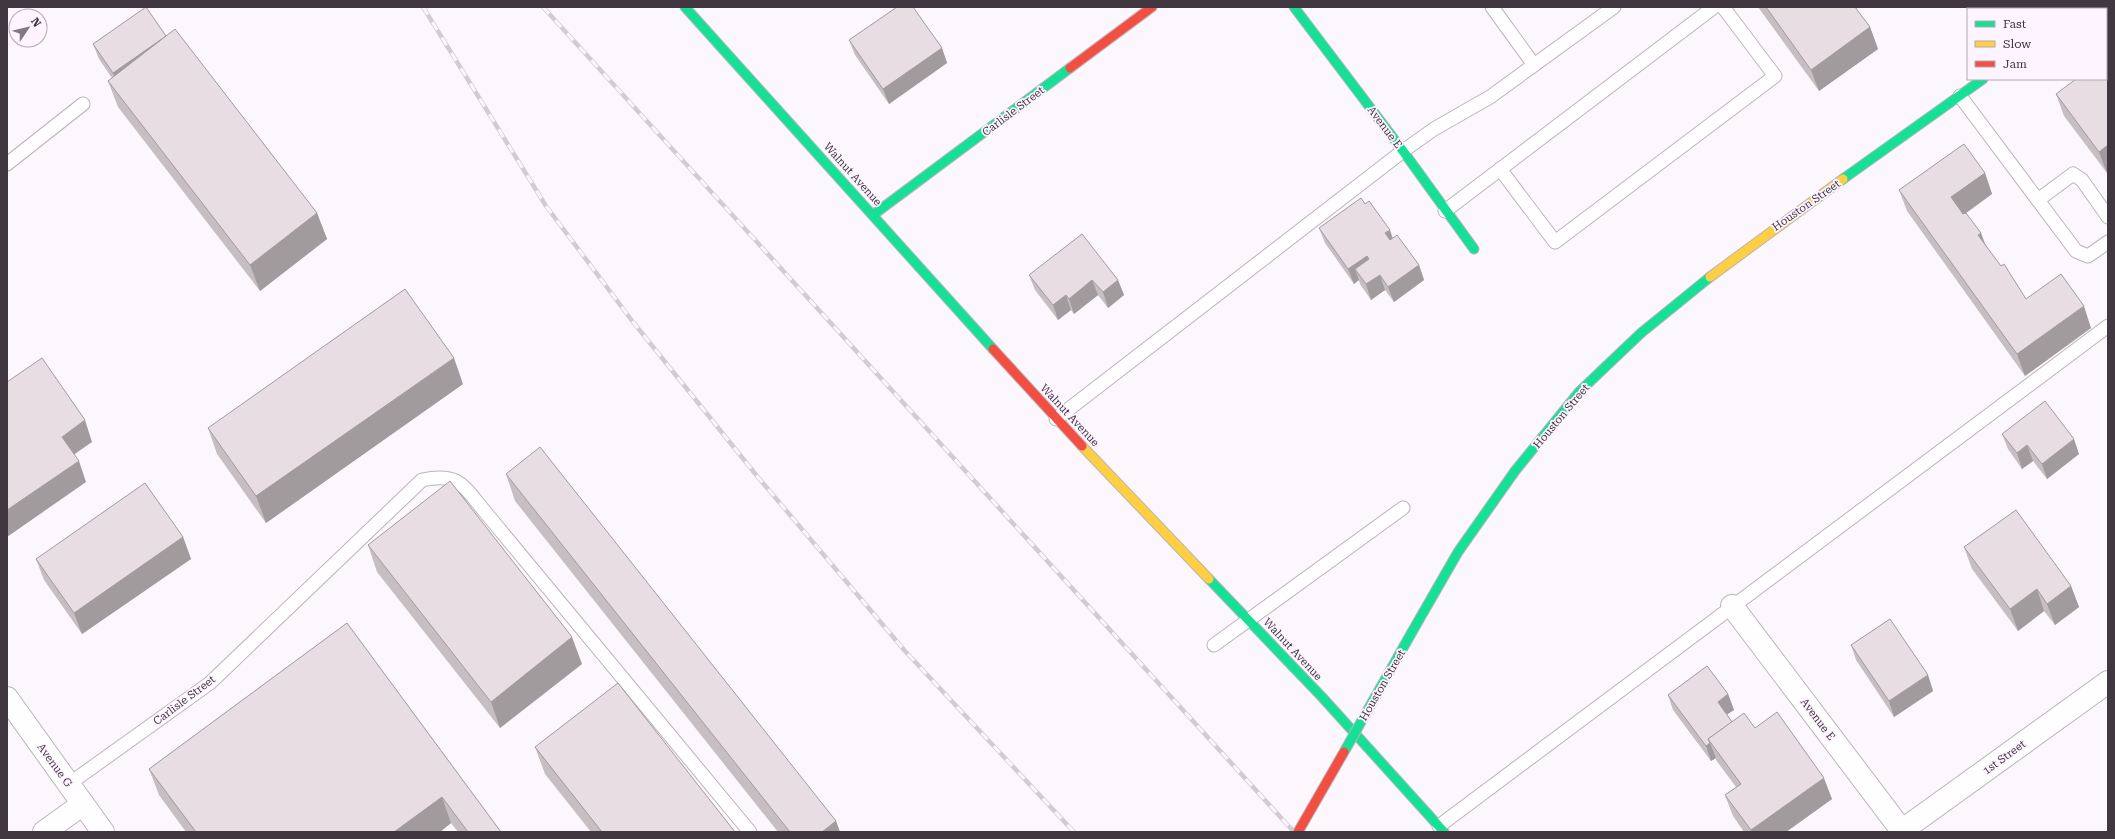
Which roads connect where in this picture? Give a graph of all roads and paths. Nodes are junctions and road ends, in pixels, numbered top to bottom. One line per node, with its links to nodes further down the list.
1 (1152, 7): 17 (street, Carlisle Street)
2 (1294, 7): 12 (street, Avenue E)
3 (1492, 7): 8 (lane)
4 (1614, 7): 8 (lane)
5 (1714, 7): 14 (lane)
6 (1723, 7): 14 (lane)
7 (690, 9): 17 (street, Walnut Avenue)
8 (1534, 65): 12 (lane)
9 (1982, 80): 10 (street, Houston Street)
10 (1960, 96): 15 (lane); 35 (street, Houston Street, bridge)
11 (83, 104): 13 (lane)
12 (1403, 151): 16 (street, Avenue E); 22 (lane)
13 (7, 164)
14 (1500, 169): 16 (lane)
15 (2038, 200): 18 (lane); 19 (lane)
16 (1446, 211): 20 (street, Avenue E)
17 (873, 214): 22 (street, Walnut Avenue)
18 (2108, 216)
19 (2108, 242)
20 (1474, 249)
21 (2108, 326): 24 (lane)
22 (1056, 418): 25 (street, Walnut Avenue)
23 (1403, 508): 25 (lane)
24 (1732, 606): 31 (lane); 36 (street, Avenue E)
25 (1249, 619): 26 (lane); 31 (street, Walnut Avenue)
26 (1214, 645)
27 (2108, 682): 36 (street, 1st Street)
28 (7, 698): 29 (street, Avenue G)
29 (69, 784): 30 (street, Avenue G); 34 (lane, Carlisle Street)
30 (83, 804): 32 (street); 33 (street, Avenue G)
31 (1441, 829)
32 (44, 832)
33 (103, 832)
34 (750, 832)
35 (1298, 832)
36 (1902, 832)

